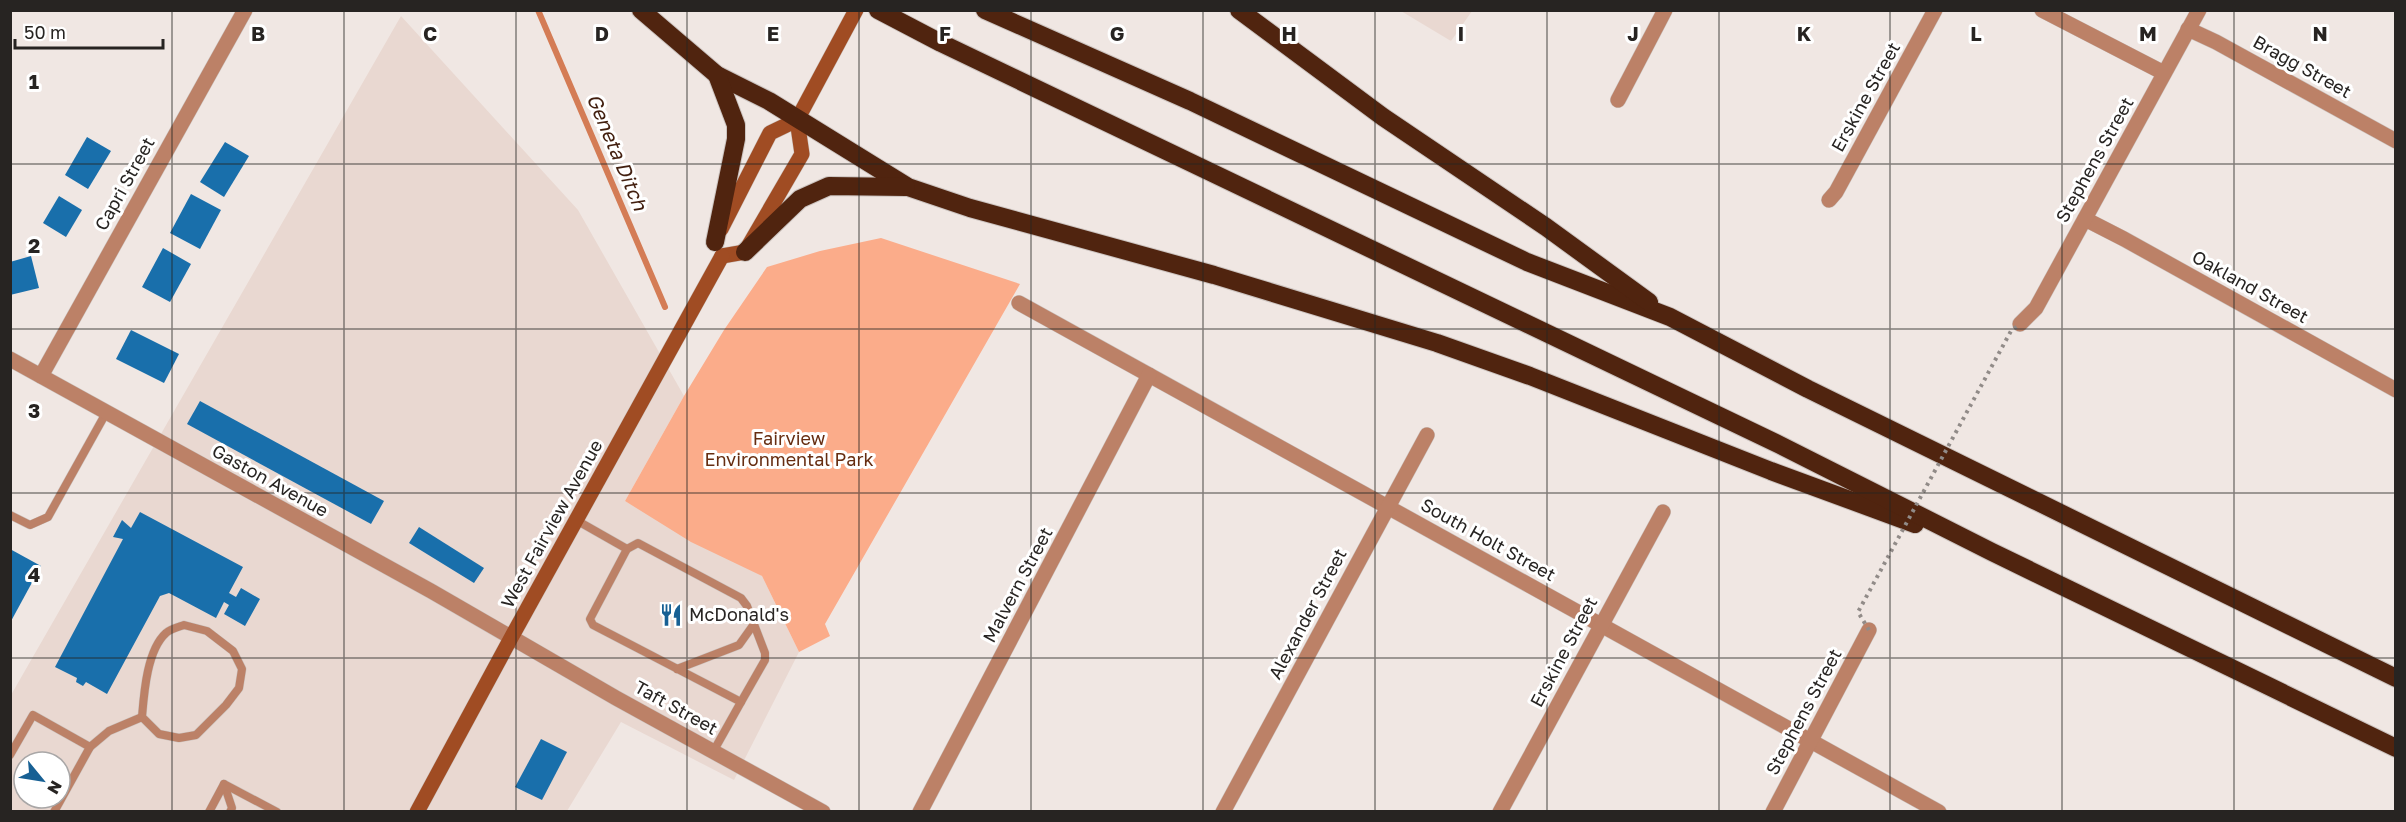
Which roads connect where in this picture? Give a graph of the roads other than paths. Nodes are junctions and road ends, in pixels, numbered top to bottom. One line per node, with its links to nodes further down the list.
1 (244, 10): 27 (street, Capri Street)
2 (641, 10): 13 (highway)
3 (856, 10): 15 (main road)
4 (878, 10): 36 (highway)
5 (985, 10): 23 (highway)
6 (1239, 10): 23 (highway)
7 (1665, 10): 14 (street)
8 (1935, 10): 18 (street, Erskine Street)
9 (2042, 10): 12 (street)
10 (2199, 10): 11 (street, Stephens Street)
11 (2188, 29): 12 (street, Stephens Street); 16 (street, Bragg Street)
12 (2164, 73): 19 (street, Stephens Street)
13 (717, 75): 15 (highway); 20 (highway)
14 (1618, 100)
15 (797, 120): 17 (highway); 20 (main road, West Fairview Avenue); 21 (main road)
16 (2396, 141)
17 (908, 187): 21 (highway); 36 (highway)
18 (1828, 200)
19 (2085, 219): 24 (street, Stephens Street); 28 (street, Oakland Street)
20 (719, 249): 21 (main road); 34 (main road, West Fairview Avenue)
21 (745, 252)
22 (1019, 303): 26 (street, South Holt Street)
23 (1670, 317): 42 (highway)
24 (2020, 324)
25 (10, 359): 27 (street, Gaston Avenue)
26 (1149, 375): 31 (street, South Holt Street); 57 (street, Malvern Street)
27 (41, 376): 29 (street, Gaston Avenue)
28 (2396, 390)
29 (106, 413): 33 (lane); 40 (street, Gaston Avenue)
30 (1427, 435): 31 (street, Alexander Street)
31 (1388, 507): 38 (street, South Holt Street); 58 (street, Alexander Street)
32 (1663, 512): 38 (street, Erskine Street)
33 (10, 515)
34 (576, 520): 35 (lane); 40 (main road, West Fairview Avenue)
35 (627, 549): 37 (lane); 41 (lane)
36 (1992, 552): 47 (highway)
37 (754, 624): 41 (lane); 43 (lane)
38 (1601, 625): 45 (street, South Holt Street); 59 (street, Erskine Street)
39 (1869, 630): 45 (street, Stephens Street)
40 (511, 638): 48 (street, Taft Street); 55 (main road, West Fairview Avenue)
41 (677, 669): 43 (lane)
42 (2396, 678)
43 (741, 702): 48 (lane)
44 (142, 717): 44 (lane); 46 (lane)
45 (1811, 741): 60 (street, Stephens Street); 61 (street, South Holt Street)
46 (90, 747): 49 (lane); 51 (lane)
47 (2396, 748)
48 (713, 752): 56 (street, Taft Street)
49 (10, 755)
50 (224, 784): 52 (lane); 53 (lane); 54 (lane)
51 (54, 812)
52 (209, 812)
53 (230, 812)
54 (277, 812)
55 (417, 812)
56 (823, 812)
57 (920, 812)
58 (1223, 812)
59 (1500, 812)
60 (1773, 812)
61 (1939, 812)

